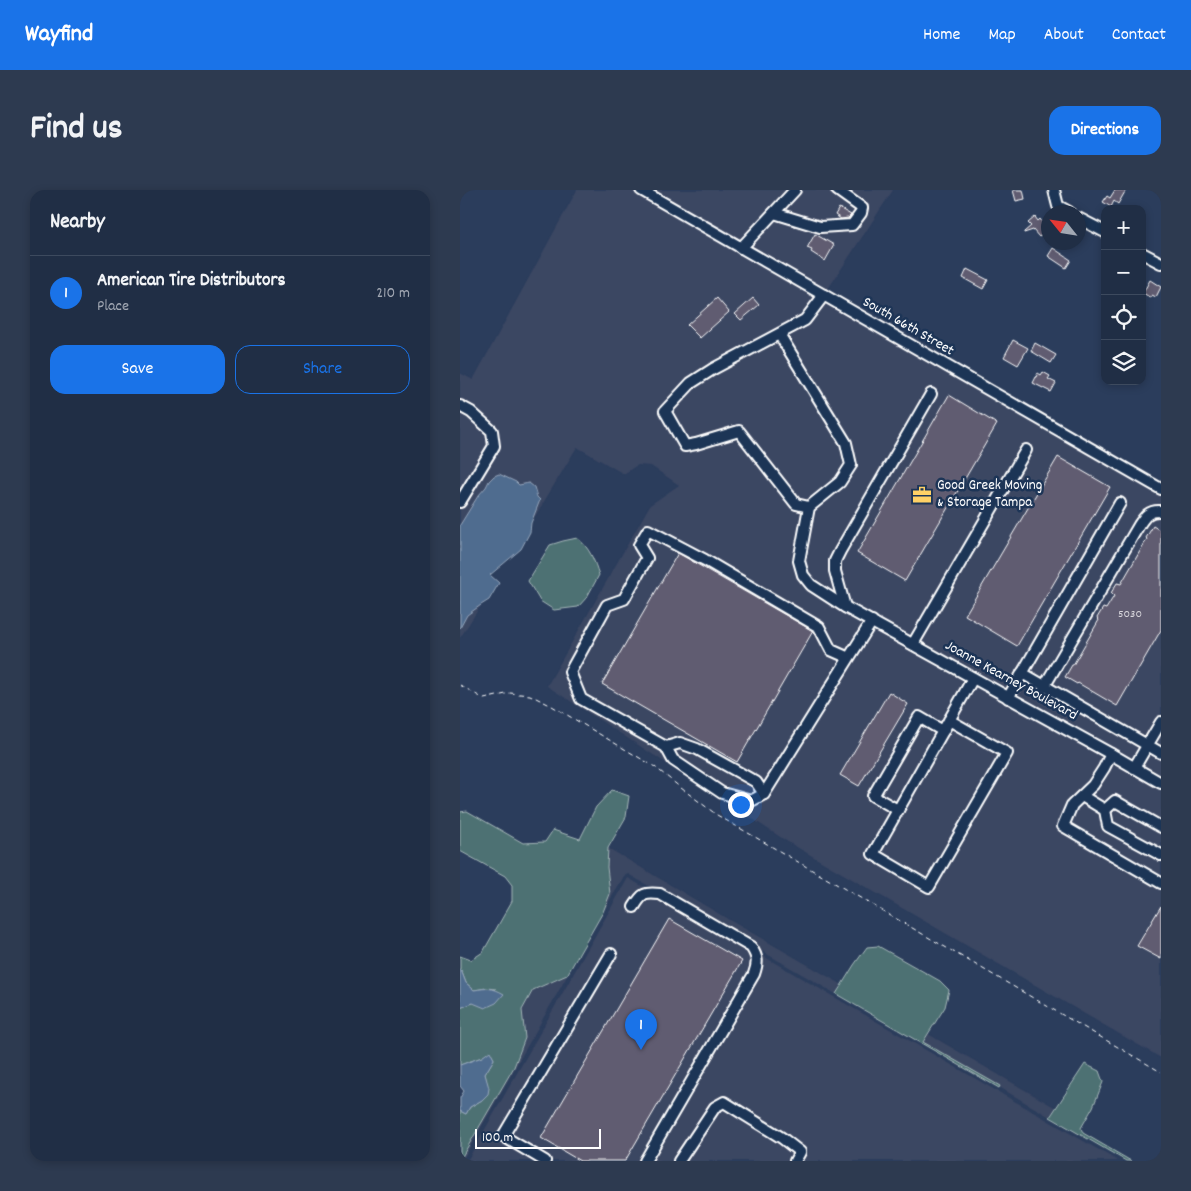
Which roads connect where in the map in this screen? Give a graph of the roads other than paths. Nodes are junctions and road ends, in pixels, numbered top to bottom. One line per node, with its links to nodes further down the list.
1 (641, 190): 9 (street, South 66th Street)
2 (795, 190): 6 (street)
3 (837, 190): 6 (street)
4 (1054, 190): 5 (street)
5 (1058, 205)
6 (774, 213): 9 (street)
7 (1086, 222): 8 (street)
8 (1101, 230)
9 (741, 248): 12 (street, South 66th Street)
10 (1146, 255): 11 (street)
11 (1161, 263)
12 (824, 296): 13 (street); 17 (street, South 66th Street)
13 (779, 334): 20 (street); 20 (street)
14 (931, 394): 22 (street)
15 (460, 406): 18 (street)
16 (1026, 450): 24 (street)
17 (1161, 489)
18 (460, 502)
19 (1120, 503): 26 (street)
20 (809, 507): 22 (street, Joanne Kearney Boulevard)
21 (1161, 511): 28 (street)
22 (845, 607): 23 (street, Joanne Kearney Boulevard)
23 (872, 621): 24 (street, Joanne Kearney Boulevard); 25 (street)
24 (913, 644): 27 (street, Joanne Kearney Boulevard)
25 (849, 658): 34 (street); 39 (street)
26 (1022, 673): 28 (street); 29 (street)
27 (973, 678): 29 (street, Joanne Kearney Boulevard); 30 (street)
28 (1044, 687): 33 (street)
29 (1008, 698): 36 (street, Joanne Kearney Boulevard)
30 (949, 720): 32 (street); 41 (street)
31 (1161, 722): 33 (street)
32 (943, 731): 41 (street); 41 (street)
33 (1148, 746): 35 (street); 37 (street)
34 (666, 747): 39 (street); 39 (street)
35 (1161, 753)
36 (1111, 754): 37 (street, Joanne Kearney Boulevard); 40 (street)
37 (1134, 768): 38 (street, Joanne Kearney Boulevard)
38 (1161, 783)
39 (764, 794)
40 (1082, 796): 42 (street); 45 (street)
41 (898, 810)
42 (1106, 810): 43 (street); 44 (street)
43 (1161, 827)
44 (1161, 855)
45 (1161, 882)
46 (634, 906): 49 (street)
47 (611, 954): 48 (street)
48 (545, 1161)
49 (645, 1161)
50 (680, 1161): 51 (street)
51 (795, 1161)

